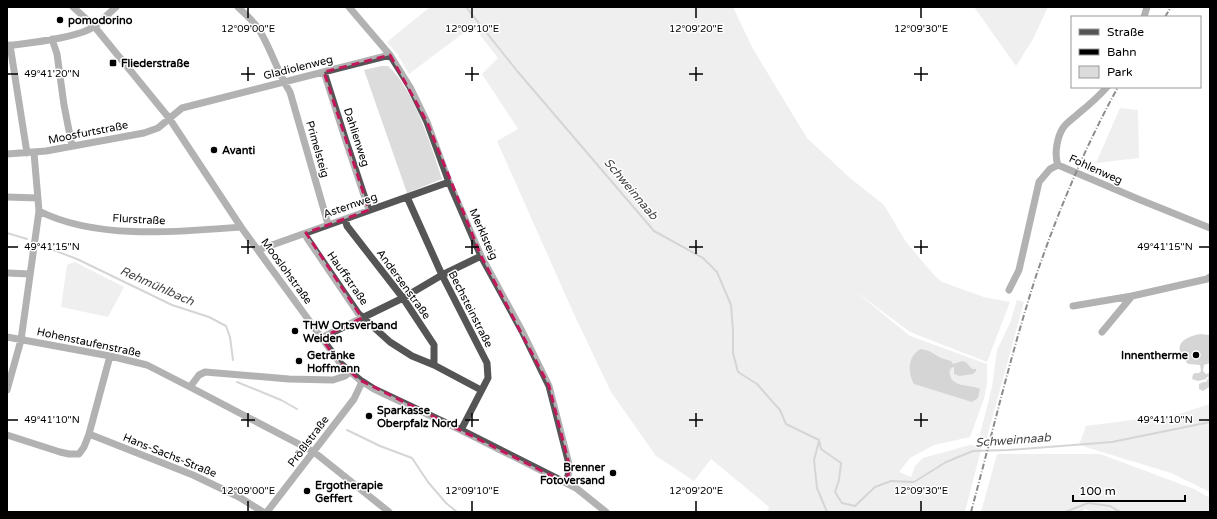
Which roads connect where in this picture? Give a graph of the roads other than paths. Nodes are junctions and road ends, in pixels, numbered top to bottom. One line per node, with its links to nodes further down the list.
1 (73, 7): 5 (street, Mooslohstraße)
2 (116, 7): 5 (street)
3 (238, 7): 10 (street, Primelsteig)
4 (349, 7): 8 (street, Merklsteig)
5 (94, 26): 6 (street); 12 (street, Mooslohstraße)
6 (52, 39): 7 (street); 13 (street)
7 (9, 45): 14 (street)
8 (390, 55): 9 (street, Gladiolenweg); 17 (street, Merklsteig)
9 (324, 72): 10 (street, Gladiolenweg); 21 (street, Dahlienweg)
10 (284, 82): 12 (street, Gladiolenweg); 24 (street, Primelsteig)
11 (1106, 88): 16 (street)
12 (169, 118): 13 (street, Moosfurtstraße); 25 (street, Mooslohstraße)
13 (72, 146): 14 (street, Moosfurtstraße)
14 (30, 153): 15 (street, Moosfurtstraße); 20 (street)
15 (7, 154)
16 (1058, 165): 26 (street, Fohlenweg); 34 (street, Fohlenweg)
17 (449, 182): 19 (street, Asternweg); 29 (street, Merklsteig)
18 (7, 196): 20 (street)
19 (407, 197): 21 (street, Asternweg); 32 (street, Bechsteinstraße)
20 (38, 198): 22 (street)
21 (370, 210): 23 (street, Asternweg)
22 (39, 211): 25 (street, Flurstraße); 31 (street)
23 (345, 219): 24 (street, Asternweg); 36 (street, Andersenstraße)
24 (328, 224): 27 (street, Asternweg)
25 (241, 227): 28 (street, Mooslohstraße)
26 (1210, 228)
27 (306, 232): 28 (street, Asternweg); 38 (street, Hauffstraße)
28 (258, 250): 41 (street, Mooslohstraße)
29 (481, 256): 32 (street); 54 (street, Merklsteig)
30 (7, 273): 31 (street)
31 (30, 274): 42 (street)
32 (442, 276): 36 (street); 49 (street, Bechsteinstraße)
33 (1210, 277): 35 (street)
34 (1009, 290)
35 (1132, 296): 37 (street); 39 (street)
36 (403, 298): 38 (street); 44 (street, Andersenstraße)
37 (1073, 306)
38 (364, 318): 41 (street); 44 (street, Hauffstraße)
39 (1102, 332)
40 (7, 337): 42 (street, Hohenstaufenstraße)
41 (321, 338): 45 (street, Mooslohstraße)
42 (21, 340): 43 (street, Hohenstaufenstraße); 48 (street)
43 (110, 356): 47 (street, Hohenstaufenstraße); 51 (street)
44 (434, 365): 49 (street, Hauffstraße)
45 (350, 372): 46 (street, Mooslohstraße); 47 (street)
46 (362, 382): 50 (street, Mooslohstraße); 53 (street, Prößlstraße)
47 (190, 387): 53 (street, Hohenstaufenstraße)
48 (7, 390)
49 (481, 390): 50 (street, Bechsteinstraße)
50 (461, 430): 54 (street, Mooslohstraße)
51 (89, 434): 52 (street); 55 (street, Hans-Sachs-Straße)
52 (7, 435)
53 (314, 452): 56 (street, Prößlstraße); 57 (street, Hohenstaufenstraße)
54 (566, 483): 58 (street, Mooslohstraße)
55 (263, 512)
56 (267, 512)
57 (389, 512)
58 (606, 512)

